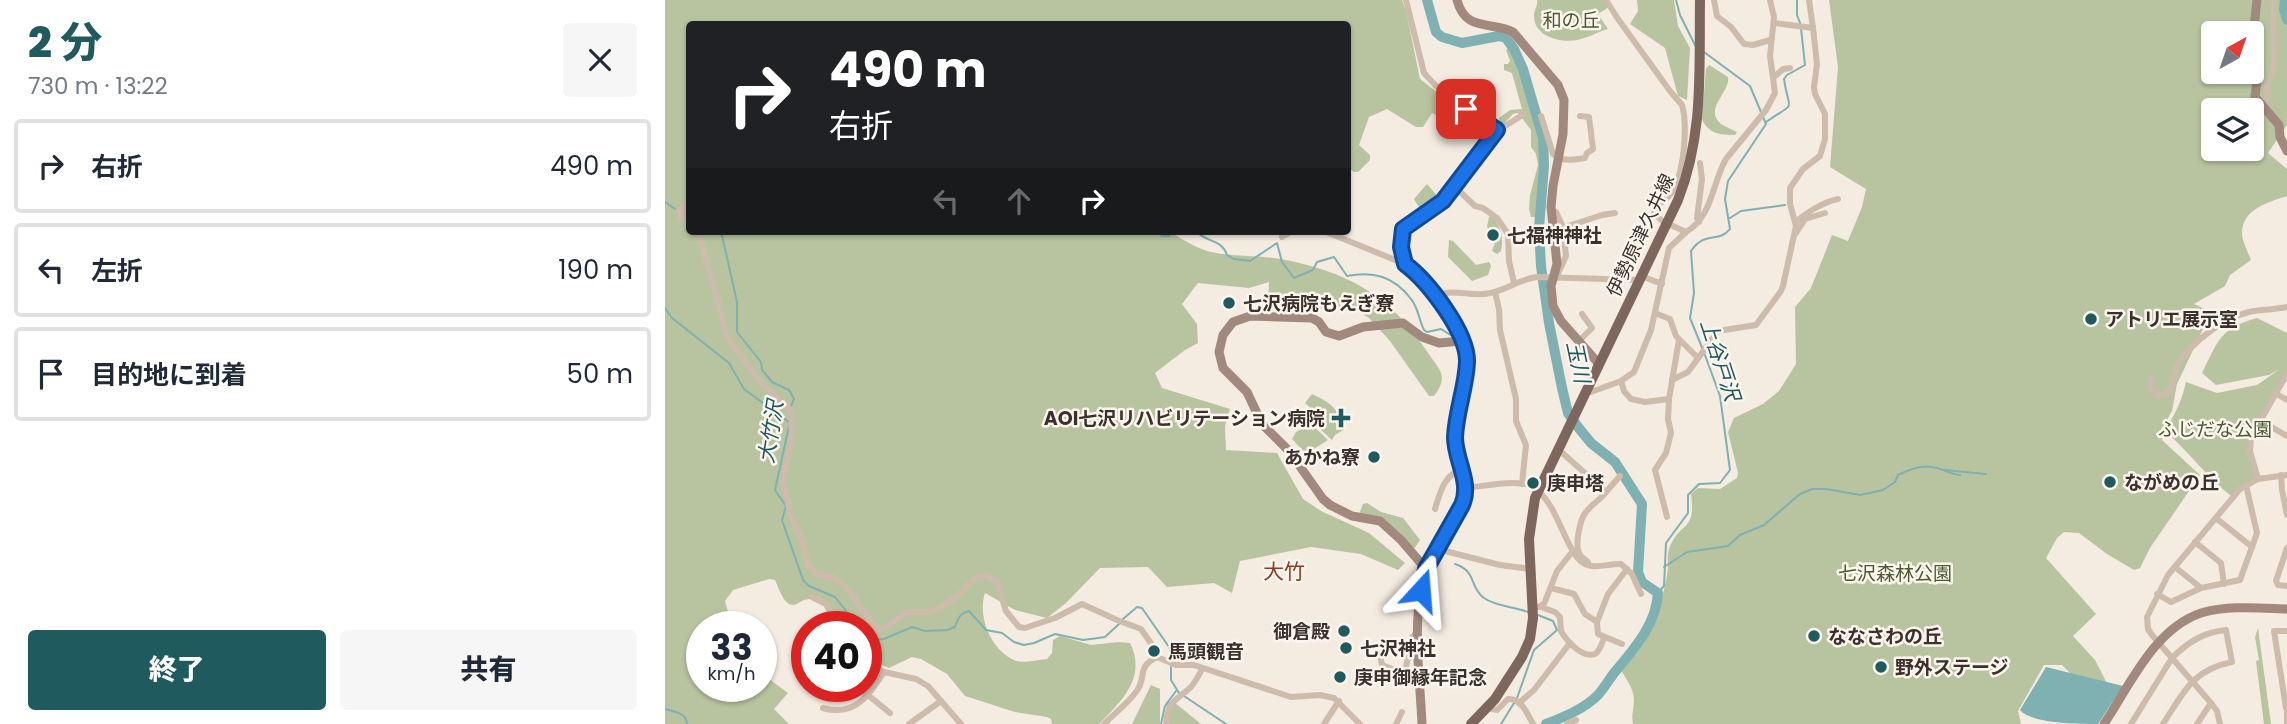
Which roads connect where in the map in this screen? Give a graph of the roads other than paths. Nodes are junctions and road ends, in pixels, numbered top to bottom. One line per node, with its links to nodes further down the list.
1 (1406, 0): 19 (street)
2 (1457, 0): 21 (street)
3 (1607, 0): 31 (street)
4 (1700, 0): 31 (main road, 伊勢原津久井線)
5 (1714, 0): 12 (street)
6 (1770, 0): 10 (street)
7 (1809, 0): 11 (street)
8 (2257, 0): 15 (street)
9 (2273, 0): 15 (street)
10 (1774, 23): 11 (street); 12 (street)
11 (1813, 27): 30 (street)
12 (1770, 40): 14 (street)
13 (1790, 68): 14 (street)
14 (1774, 77): 29 (street)
15 (2266, 110): 20 (street)
16 (1524, 114): 19 (street)
17 (1541, 116): 21 (street)
18 (1580, 116): 21 (street)
19 (1497, 130): 23 (street)
20 (2286, 149)
21 (1558, 158): 32 (street)
22 (1700, 163): 29 (street)
23 (1455, 187): 39 (street); 42 (street)
24 (1837, 199): 30 (street)
25 (686, 206): 28 (street)
26 (1825, 212): 34 (street)
27 (1615, 213): 32 (street)
28 (686, 221)
29 (1699, 222): 33 (street)
30 (1796, 222): 34 (street)
31 (1667, 224): 33 (street); 41 (main road, 伊勢原津久井線)
32 (1558, 229): 40 (street)
33 (1686, 232): 43 (street)
34 (1795, 234): 52 (street)
35 (699, 235): 107 (street)
36 (1285, 235): 38 (street)
37 (1337, 235): 39 (street)
38 (1282, 237)
39 (1405, 264): 45 (street)
40 (1553, 278): 41 (street); 42 (street); 49 (street)
41 (1641, 278): 43 (street); 53 (main road, 伊勢原津久井線)
42 (1514, 283): 44 (street)
43 (1662, 284): 47 (street)
44 (1495, 292): 45 (street); 69 (street)
45 (1436, 296): 51 (street)
46 (2287, 307): 55 (street)
47 (1655, 313): 50 (street); 57 (street)
48 (1582, 314): 49 (street)
49 (1580, 340): 53 (street)
50 (1679, 340): 52 (street); 56 (street)
51 (1462, 341): 65 (street); 86 (street)
52 (1699, 355): 56 (street)
53 (1599, 364): 58 (main road, 伊勢原津久井線)
54 (2287, 374): 59 (street)
55 (2151, 379)
56 (1672, 380): 60 (street)
57 (1621, 381): 58 (street); 60 (street)
58 (1586, 391): 64 (main road, 伊勢原津久井線)
59 (2275, 393): 61 (street); 62 (street)
60 (1669, 399): 76 (street)
61 (2287, 400)
62 (2259, 420): 63 (street); 68 (street)
63 (2287, 436)
64 (1558, 449): 72 (main road); 73 (street)
65 (1462, 470): 71 (street); 75 (street)
66 (2284, 475): 68 (street); 74 (street)
67 (1619, 477): 73 (street)
68 (2257, 480): 70 (street)
69 (1522, 484): 71 (street); 72 (street)
70 (2246, 485): 78 (street); 80 (street)
71 (1466, 488): 82 (street)
72 (1538, 490): 83 (street); 87 (main road)
73 (1606, 492): 84 (street)
74 (2285, 498): 77 (street)
75 (1435, 509)
76 (1668, 514)
77 (2287, 515)
78 (2216, 518): 79 (street); 80 (street)
79 (2195, 542): 85 (street); 89 (street)
80 (2252, 547): 89 (street)
81 (2287, 548): 90 (street)
82 (1437, 550): 86 (street); 87 (street)
83 (1572, 552): 84 (street); 91 (street)
84 (1589, 566): 88 (street)
85 (2175, 566): 92 (street); 94 (street)
86 (1426, 569): 101 (street)
87 (1531, 569): 96 (main road)
88 (1632, 574): 93 (street); 99 (street)
89 (2224, 584): 92 (street)
90 (2287, 586)
91 (1551, 587): 96 (street); 99 (street)
92 (2201, 587): 94 (street)
93 (1641, 594)
94 (2157, 594): 103 (street)
95 (812, 597): 98 (street)
96 (1537, 607): 104 (street); 122 (main road)
97 (2287, 609): 103 (street)
98 (830, 611)
99 (1597, 622): 102 (street)
100 (2287, 631): 123 (street)
101 (1418, 632): 112 (street); 134 (street)
102 (1604, 638): 104 (street); 105 (street)
103 (2158, 642): 108 (street); 138 (street)
104 (1570, 643): 117 (street)
105 (1622, 644)
106 (1406, 649): 112 (street)
107 (1157, 657): 110 (street); 129 (street)
108 (2172, 658): 114 (street); 114 (street); 139 (street)
109 (1381, 660): 112 (street)
110 (1202, 669): 116 (street); 130 (street)
111 (884, 672): 113 (street); 115 (street)
112 (1405, 672)
113 (882, 675)
114 (2192, 680): 120 (street); 140 (street)
115 (941, 701): 127 (street); 128 (street)
116 (1339, 701): 131 (street); 132 (street)
117 (1517, 701): 122 (street); 136 (street)
118 (863, 702): 121 (street)
119 (878, 702): 125 (street)
120 (2211, 703): 141 (street); 142 (street)
121 (823, 708)
122 (1488, 708): 135 (main road)
123 (2286, 708): 143 (street)
124 (1402, 712): 133 (street)
125 (890, 713)
126 (1576, 720): 137 (street)
127 (909, 724)
128 (961, 724)
129 (1104, 724)
130 (1166, 724)
131 (1324, 724)
132 (1360, 724)
133 (1396, 724)
134 (1422, 724)
135 (1471, 724)
136 (1533, 724)
137 (1567, 724)
138 (2104, 724)
139 (2131, 724)
140 (2163, 724)
141 (2197, 724)
142 (2220, 724)
143 (2287, 724)

